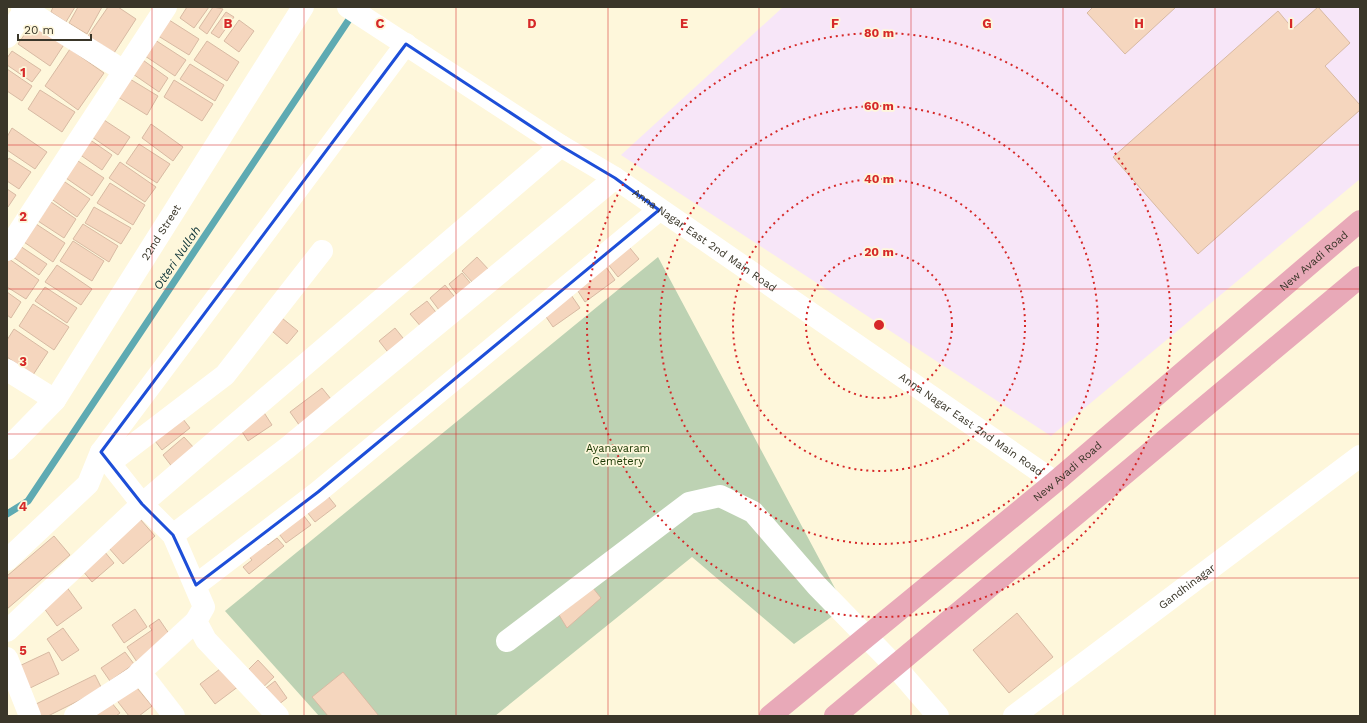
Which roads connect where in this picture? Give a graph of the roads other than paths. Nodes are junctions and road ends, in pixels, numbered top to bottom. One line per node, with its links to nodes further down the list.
1 (166, 7): 7 (street)
2 (303, 7): 16 (street, 22nd Street)
3 (24, 8): 5 (street); 7 (street)
4 (356, 12): 6 (street, Anna Nagar East 2nd Main Road)
5 (7, 37)
6 (406, 44): 8 (street, Anna Nagar East 2nd Main Road); 19 (street)
7 (124, 71): 12 (street)
8 (561, 146): 9 (street, Anna Nagar East 2nd Main Road); 21 (street)
9 (615, 178): 10 (street, Anna Nagar East 2nd Main Road); 22 (street)
10 (659, 210): 20 (street, Anna Nagar East 2nd Main Road); 24 (street)
11 (1360, 221): 20 (main road, New Avadi Road)
12 (7, 250)
13 (322, 251): 19 (street)
14 (1360, 277): 30 (main road)
15 (7, 370): 16 (street)
16 (55, 400): 17 (street, 22nd Street)
17 (7, 449)
18 (1360, 456): 39 (street, Gandhinagar)
19 (106, 457): 21 (street); 23 (street)
20 (1055, 482): 27 (main road, New Avadi Road)
21 (142, 504): 22 (street); 26 (street)
22 (173, 535): 24 (street)
23 (7, 560)
24 (196, 585): 25 (street)
25 (196, 621): 31 (street); 35 (street)
26 (7, 631)
27 (867, 636): 28 (street); 30 (street); 36 (main road, New Avadi Road)
28 (507, 641)
29 (7, 658): 32 (street)
30 (895, 666): 37 (main road); 38 (street)
31 (140, 672): 33 (street); 34 (street)
32 (20, 705)
33 (78, 715)
34 (174, 716)
35 (278, 716)
36 (770, 716)
37 (835, 716)
38 (938, 716)
39 (1014, 716)

